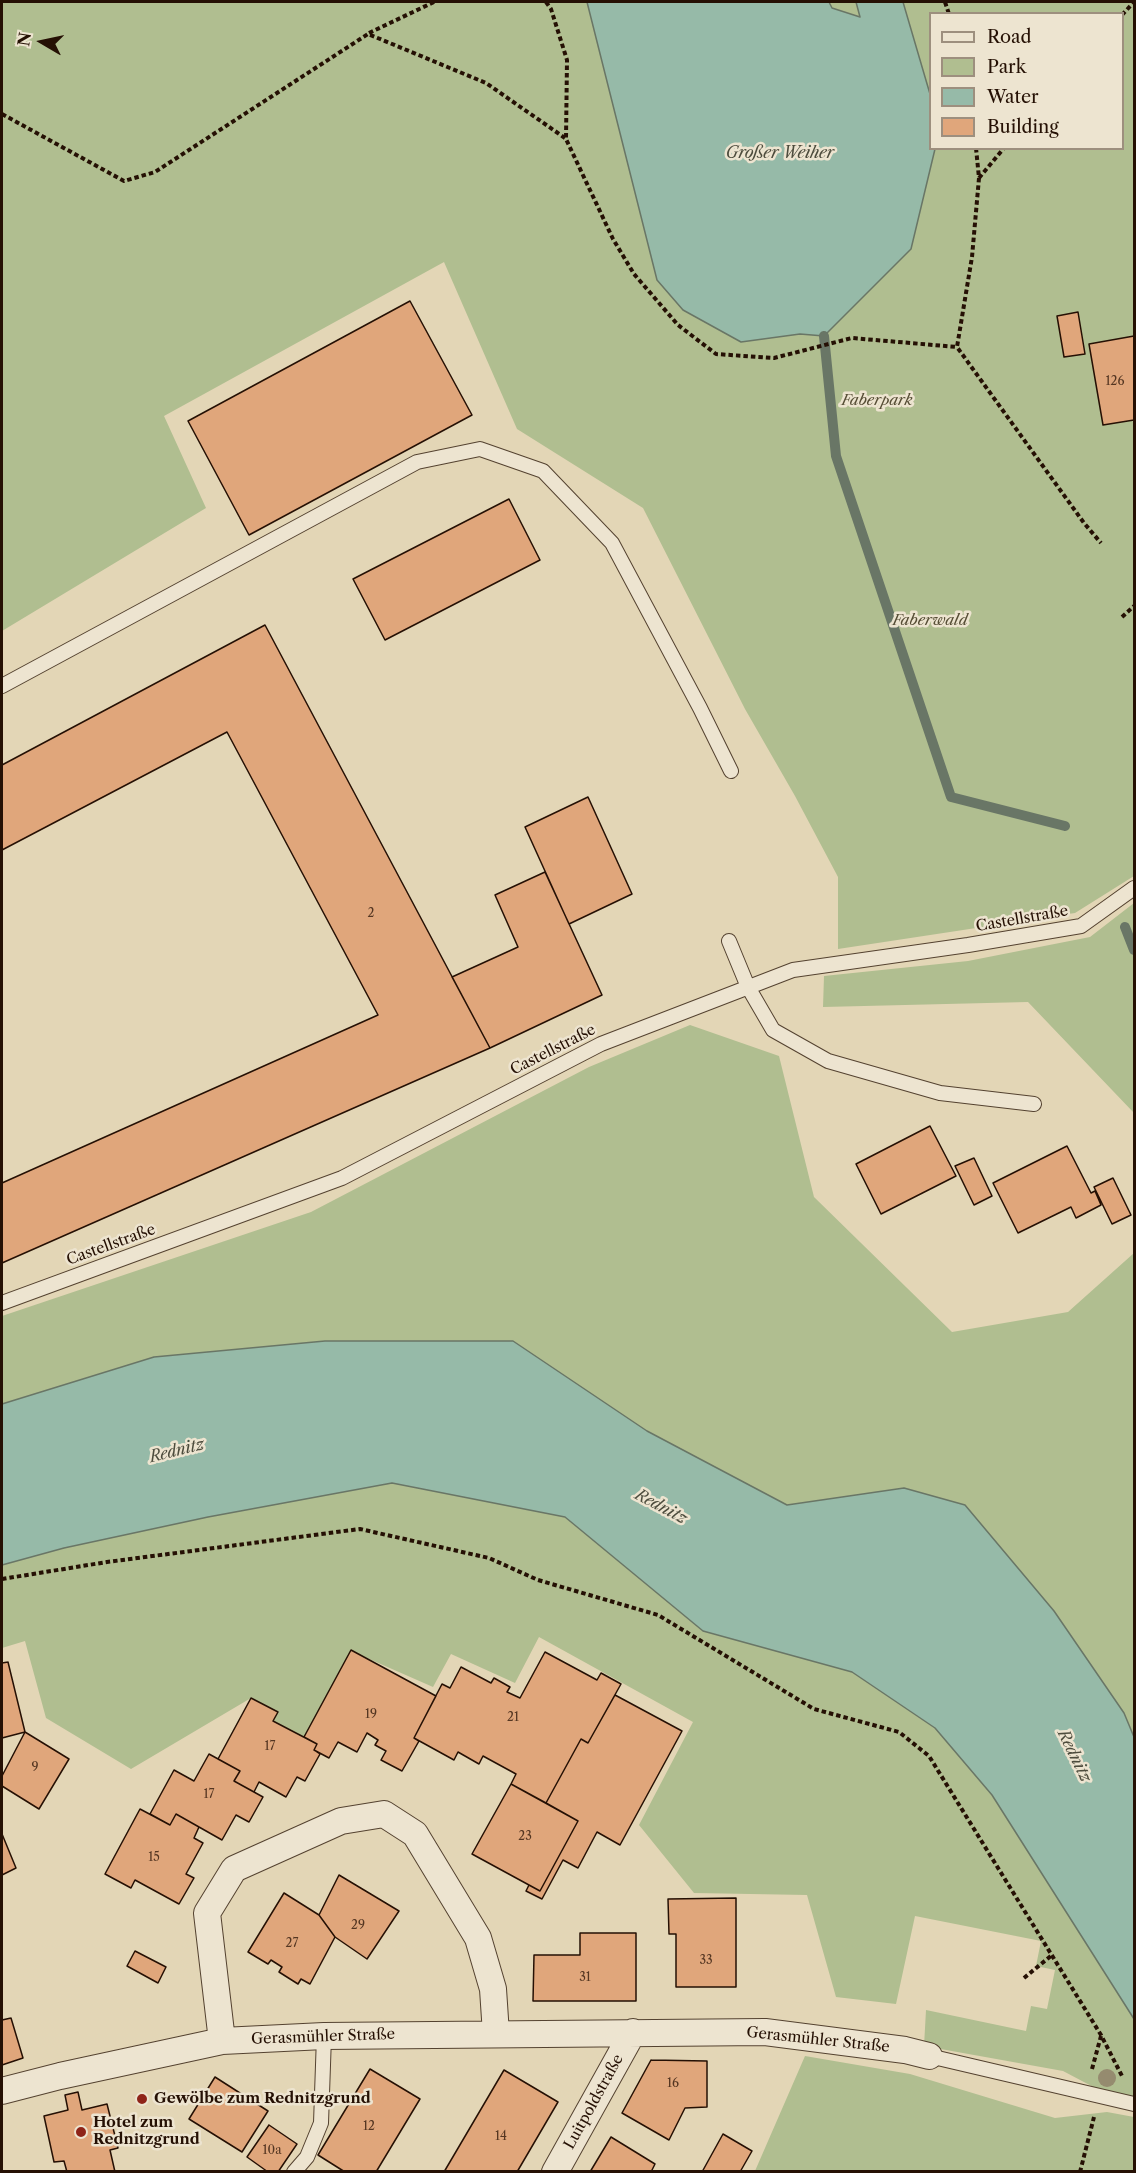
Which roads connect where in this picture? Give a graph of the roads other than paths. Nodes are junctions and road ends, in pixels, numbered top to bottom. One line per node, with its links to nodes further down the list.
1 (2, 686): 2 (lane)
2 (731, 771)
3 (1134, 888): 5 (lane, Castellstraße)
4 (729, 941): 5 (lane)
5 (748, 987): 6 (lane); 7 (lane, Castellstraße)
6 (1034, 1104)
7 (2, 1303)
8 (633, 2032): 9 (street, Gerasmühler Straße); 12 (street, Gerasmühler Straße); 16 (street, Luitpoldstraße)
9 (496, 2034): 10 (street, Gerasmühler Straße); 11 (street)
10 (324, 2036): 11 (street, Gerasmühler Straße); 15 (lane)
11 (222, 2041): 13 (street, Gerasmühler Straße)
12 (929, 2056): 14 (lane, Gerasmühler Straße)
13 (2, 2091)
14 (1134, 2104)
15 (294, 2172)
16 (555, 2172)

